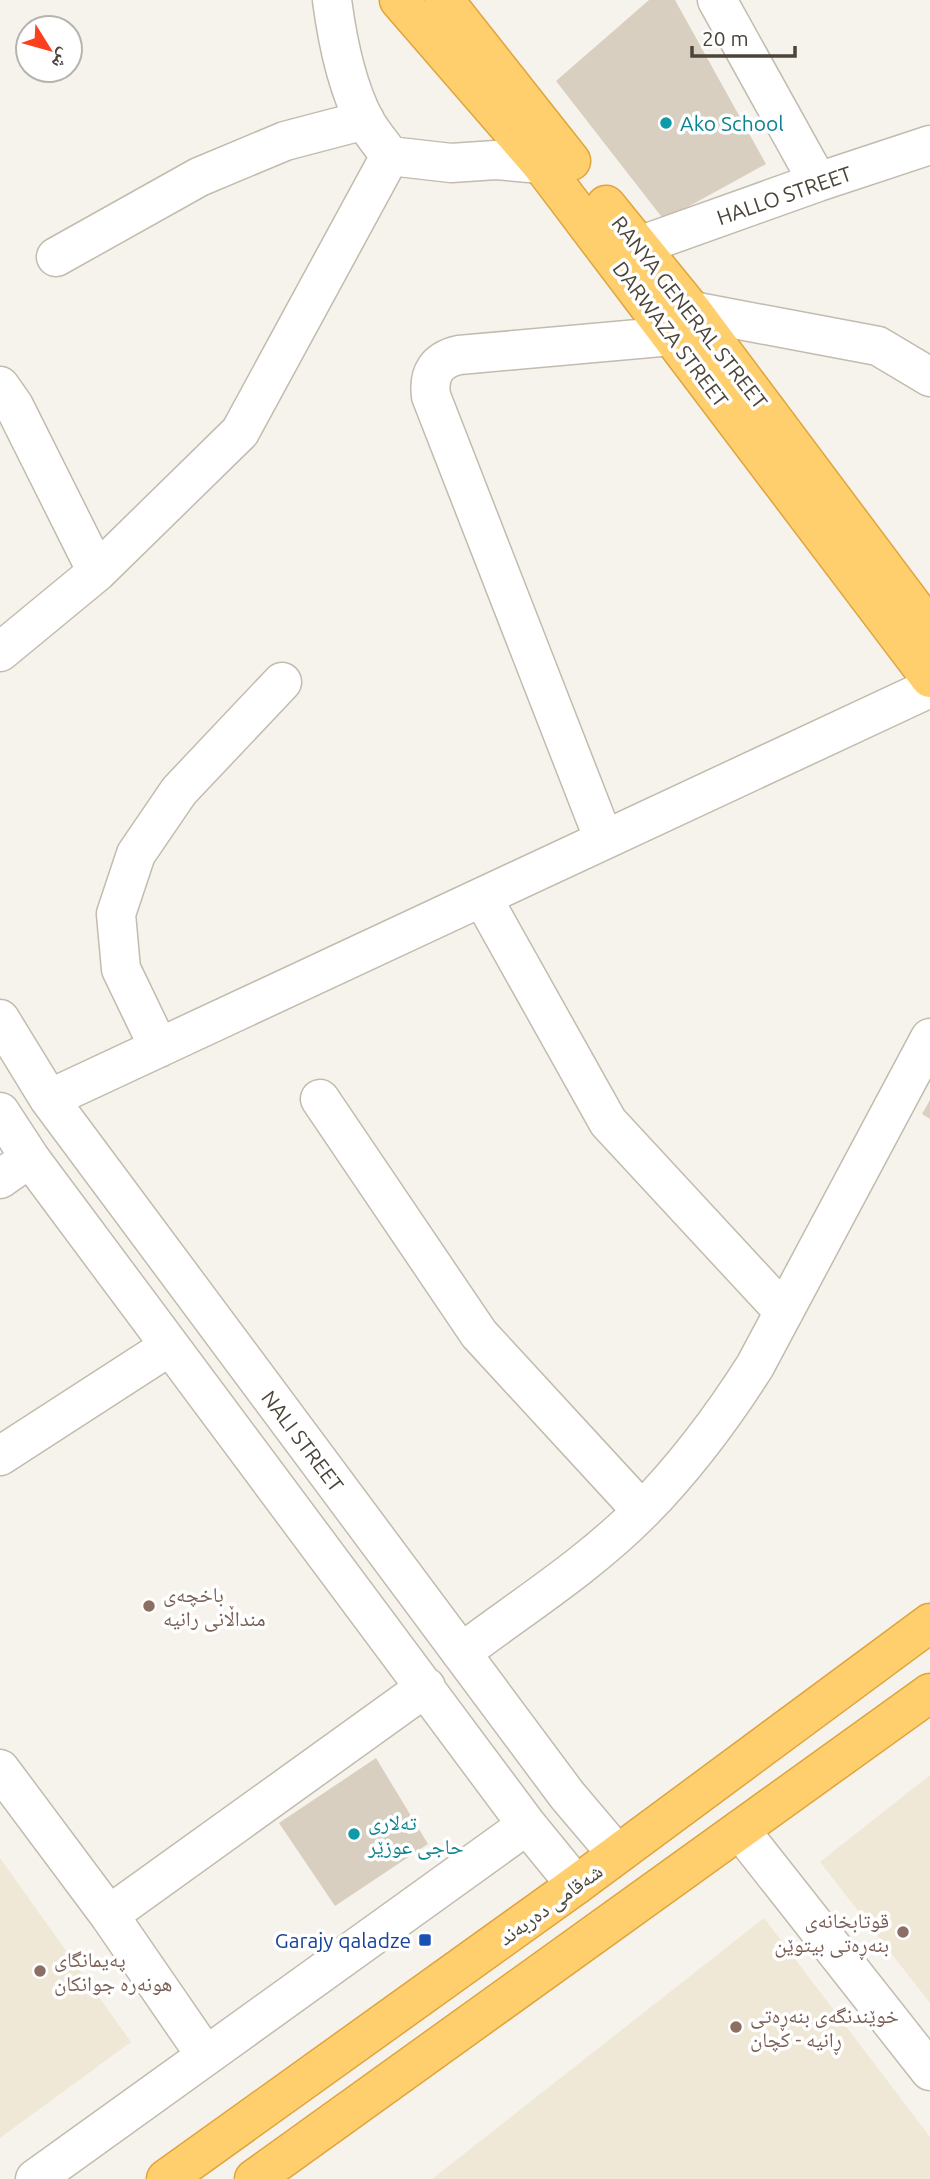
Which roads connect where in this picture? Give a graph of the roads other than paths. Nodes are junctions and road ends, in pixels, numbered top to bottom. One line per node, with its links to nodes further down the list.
1 (332, 0): 5 (street)
2 (399, 0): 8 (highway, DARWAZA STREET)
3 (444, 0): 10 (highway, RANYA GENERAL STREET)
4 (717, 0): 9 (street)
5 (365, 120): 7 (street); 11 (street)
6 (930, 145): 9 (street, HALLO STREET)
7 (390, 156): 8 (street); 15 (street)
8 (541, 164): 12 (highway, DARWAZA STREET)
9 (818, 182): 10 (street, HALLO STREET)
10 (639, 246): 12 (highway, RANYA GENERAL STREET)
11 (56, 257)
12 (682, 323): 13 (street); 16 (highway, RANYA GENERAL STREET); 18 (highway, DARWAZA STREET); 21 (street)
13 (930, 377)
14 (0, 386): 15 (street)
15 (97, 572): 17 (street)
16 (930, 629)
17 (0, 652)
18 (930, 678)
19 (282, 682): 25 (street)
20 (930, 688): 21 (street)
21 (604, 840): 22 (street)
22 (482, 897): 25 (street); 30 (street)
23 (0, 1019): 26 (street, NALI STREET)
24 (930, 1038): 30 (street)
25 (159, 1048): 26 (street)
26 (50, 1099): 35 (street, NALI STREET)
27 (320, 1099): 33 (street)
28 (0, 1112): 29 (street)
29 (15, 1168): 31 (street)
30 (784, 1312): 33 (street)
31 (170, 1346): 32 (street); 36 (street)
32 (0, 1456)
33 (642, 1511): 35 (street)
34 (930, 1623): 41 (highway, شەقامی دەربەند)
35 (461, 1653): 41 (street, NALI STREET)
36 (426, 1687): 39 (street); 43 (street)
37 (930, 1693): 40 (highway)
38 (2, 1774): 43 (street)
39 (527, 1825): 42 (street); 44 (street)
40 (740, 1830): 45 (street); 46 (highway)
41 (617, 1854): 42 (highway, شەقامی دەربەند)
42 (576, 1885): 48 (highway, شەقامی دەربەند)
43 (108, 1915): 44 (street)
44 (206, 2056): 47 (street)
45 (930, 2071)
46 (268, 2175)
47 (35, 2179)
48 (166, 2179)

